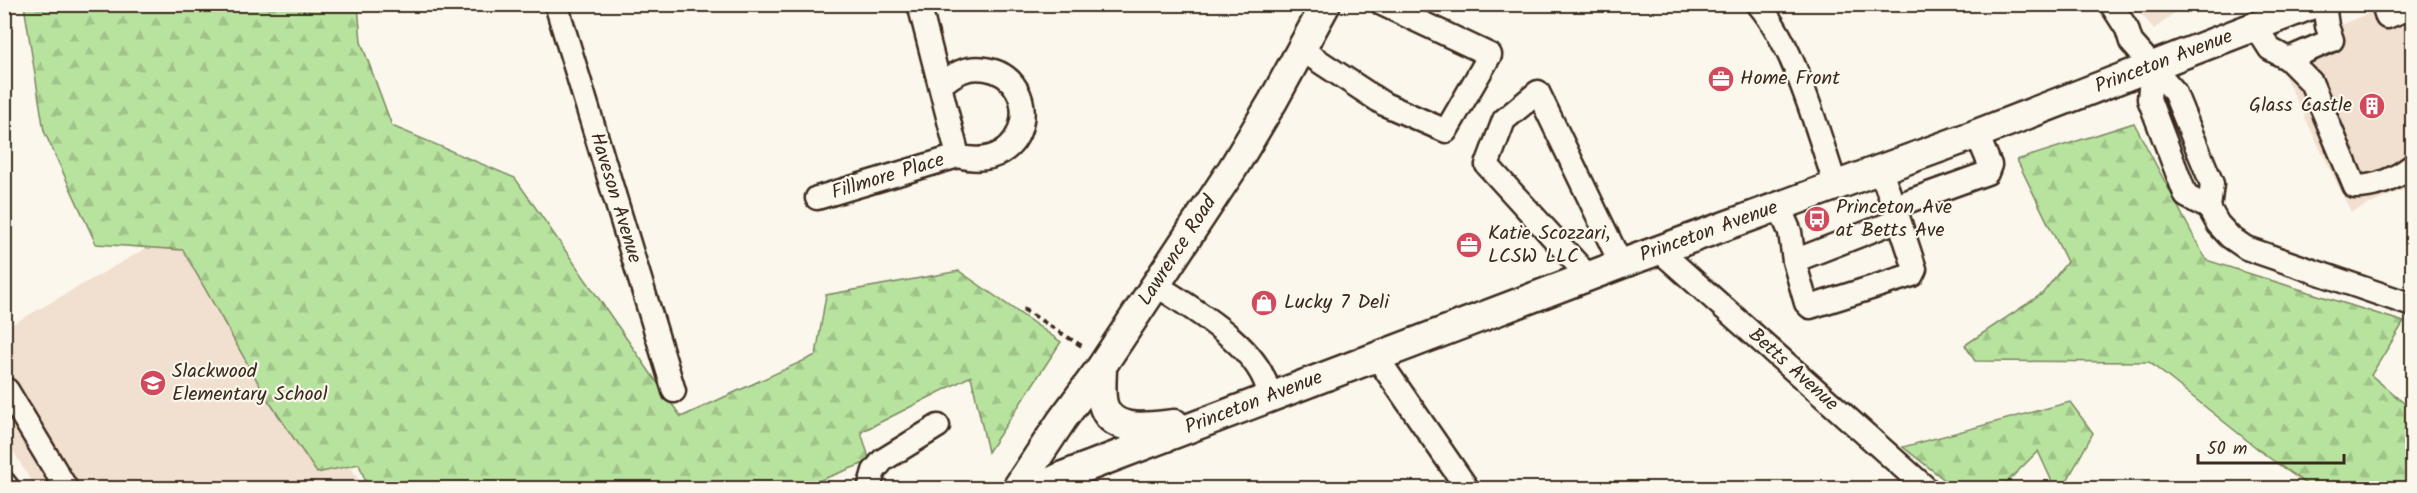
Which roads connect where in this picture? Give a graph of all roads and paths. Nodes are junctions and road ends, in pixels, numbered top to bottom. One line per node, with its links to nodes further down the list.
1 (556, 4): 34 (street, Haveson Avenue)
2 (919, 4): 15 (street)
3 (1326, 4): 12 (main road, Lawrence Road)
4 (1382, 4): 12 (street)
5 (1758, 4): 20 (street)
6 (2111, 4): 14 (street)
7 (2313, 4): 11 (main road, Princeton Avenue)
8 (2324, 4): 13 (street)
9 (2383, 4): 10 (street)
10 (2412, 7)
11 (2256, 27): 13 (street); 14 (main road, Princeton Avenue)
12 (1302, 50): 28 (main road, Lawrence Road)
13 (2288, 59): 18 (street)
14 (2152, 67): 16 (main road, Princeton Avenue); 29 (street)
15 (940, 86): 17 (street); 17 (street)
16 (1977, 134): 19 (main road, Princeton Avenue); 23 (street)
17 (958, 156): 21 (street, Fillmore Place)
18 (2412, 166)
19 (1880, 169): 20 (main road, Princeton Avenue); 23 (street)
20 (1836, 186): 22 (main road, Princeton Avenue)
21 (817, 198)
22 (1779, 207): 24 (main road, Princeton Avenue); 25 (street)
23 (1897, 213): 25 (street); 25 (street)
24 (1660, 251): 26 (main road, Princeton Avenue); 45 (street, Betts Avenue)
25 (1794, 261)
26 (1621, 264): 27 (main road, Princeton Avenue); 27 (street)
27 (1589, 277): 31 (main road, Princeton Avenue)
28 (1156, 285): 32 (main road, Lawrence Road); 35 (street)
29 (2412, 305)
30 (1023, 309): 32 (path)
31 (1376, 356): 35 (main road, Princeton Avenue); 44 (street)
32 (1093, 357): 36 (main road); 43 (main road, Lawrence Road)
33 (4, 389): 41 (street)
34 (674, 391)
35 (1269, 398): 36 (main road, Princeton Avenue)
36 (1210, 420): 39 (main road, Princeton Avenue)
37 (938, 426): 42 (street)
38 (4, 483): 40 (street)
39 (1051, 486)
40 (8, 489)
41 (66, 489)
42 (869, 489)
43 (1017, 489)
44 (1467, 489)
45 (1926, 489)

